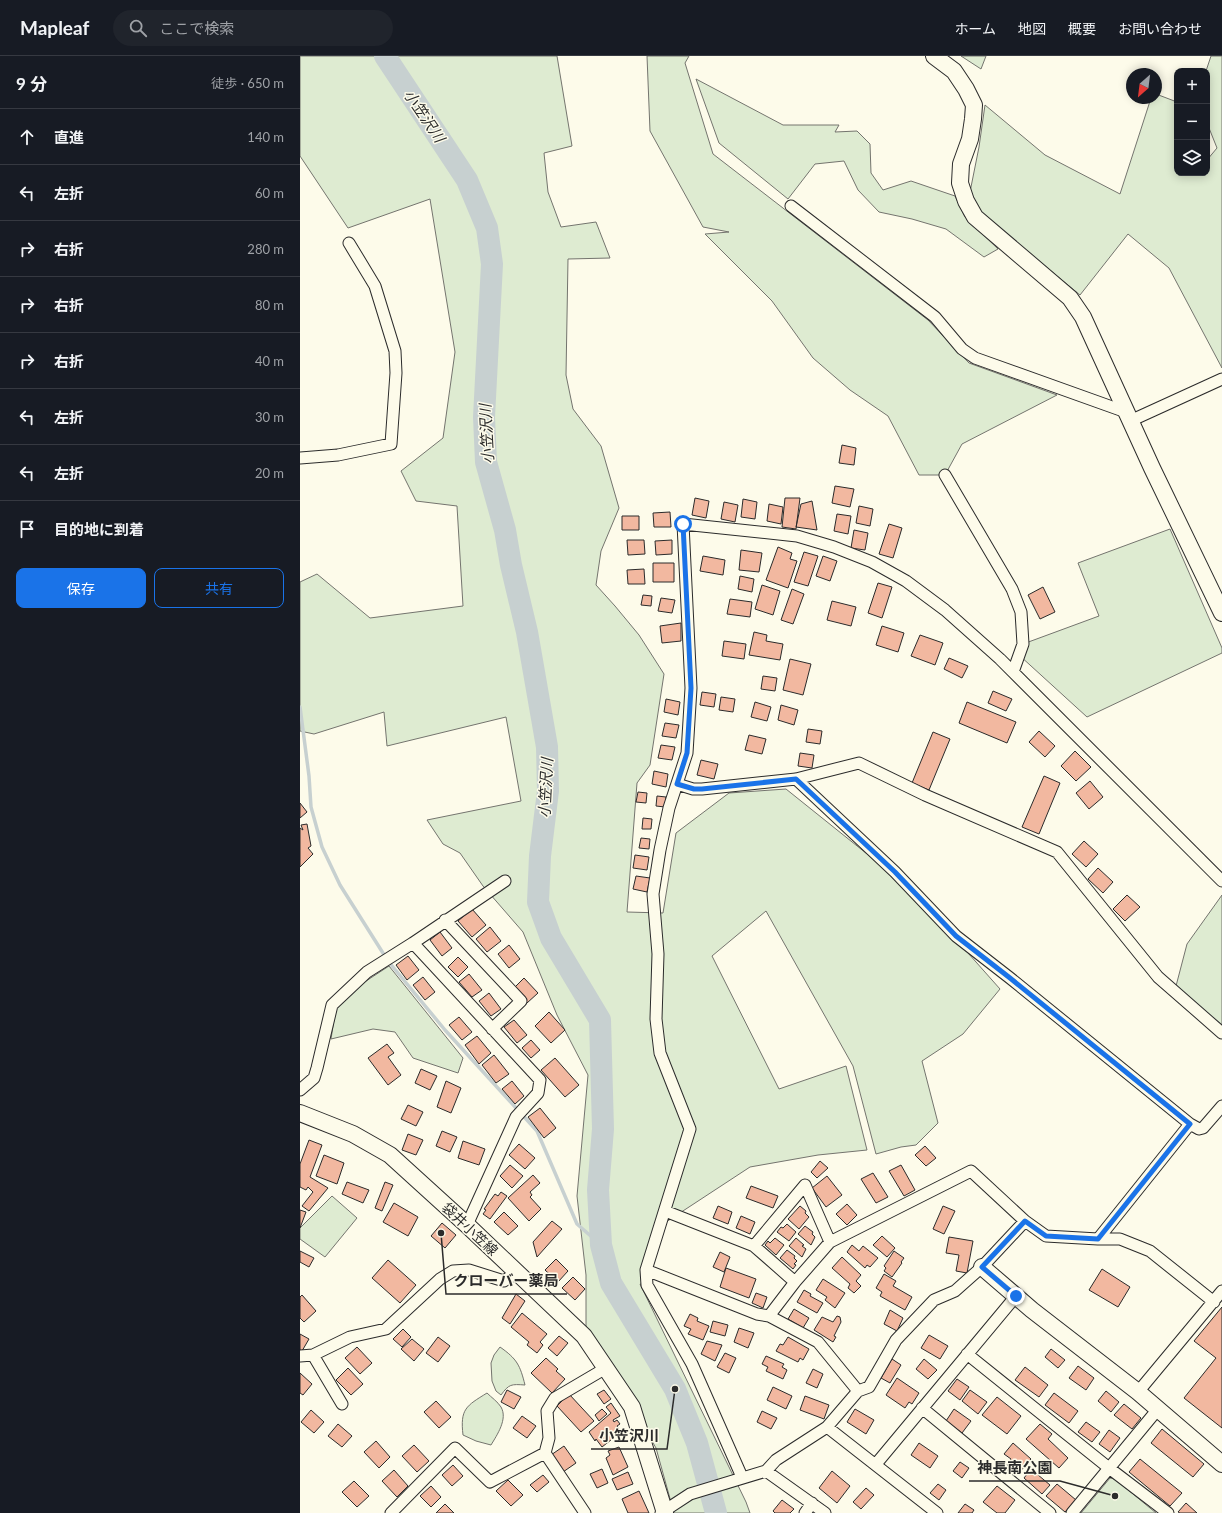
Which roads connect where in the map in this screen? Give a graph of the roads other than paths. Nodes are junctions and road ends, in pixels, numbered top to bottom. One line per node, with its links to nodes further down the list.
1 (934, 56): 5 (street)
2 (791, 206): 5 (street)
3 (350, 244): 6 (street)
4 (1222, 379): 5 (street)
5 (1128, 416): 8 (street)
6 (300, 458)
7 (945, 475): 9 (street)
8 (1222, 613)
9 (1013, 672): 11 (street); 13 (street)
10 (796, 779): 11 (street); 17 (street); 21 (street)
11 (677, 784): 22 (street)
12 (505, 881): 14 (street)
13 (1222, 881)
14 (445, 920): 15 (street); 16 (street)
15 (413, 943): 16 (street); 18 (street)
16 (492, 1029): 24 (street)
17 (1222, 1033)
18 (300, 1090)
19 (1222, 1106): 21 (street)
20 (300, 1113): 24 (street, 袋井小笠線)
21 (1190, 1124): 25 (street)
22 (665, 1211): 27 (street); 29 (street)
23 (1025, 1221): 25 (street); 26 (street); 28 (street)
24 (467, 1225): 30 (street, 袋井小笠線)
25 (1098, 1239): 34 (street)
26 (830, 1242): 27 (street); 31 (street)
27 (754, 1246): 31 (street)
28 (982, 1267): 33 (street); 39 (street)
29 (646, 1270): 35 (street); 50 (street)
30 (516, 1272): 37 (street); 38 (street, 袋井小笠線)
31 (795, 1282): 35 (street)
32 (1222, 1291): 34 (street)
33 (1016, 1296): 36 (street); 40 (street)
34 (1214, 1302): 40 (street)
35 (769, 1316): 39 (street)
36 (967, 1354): 42 (street); 48 (street)
37 (304, 1357): 41 (street)
38 (606, 1368): 45 (street); 52 (street, 袋井小笠線)
39 (858, 1391): 44 (street)
40 (1138, 1392): 43 (street)
41 (342, 1404)
42 (922, 1408): 46 (street); 58 (street)
43 (1158, 1408): 47 (street); 48 (street)
44 (827, 1427): 46 (street); 49 (street)
45 (545, 1453): 53 (street); 54 (street)
46 (876, 1464): 57 (street)
47 (1222, 1464)
48 (1109, 1468): 59 (street); 60 (street)
49 (766, 1471): 50 (street); 51 (street)
50 (740, 1478): 52 (street)
51 (812, 1503): 55 (street); 56 (street)
52 (664, 1512)
53 (391, 1513)
54 (585, 1513)
55 (804, 1513)
56 (825, 1513)
57 (937, 1513)
58 (1050, 1513)
59 (1072, 1513)
60 (1168, 1513)

